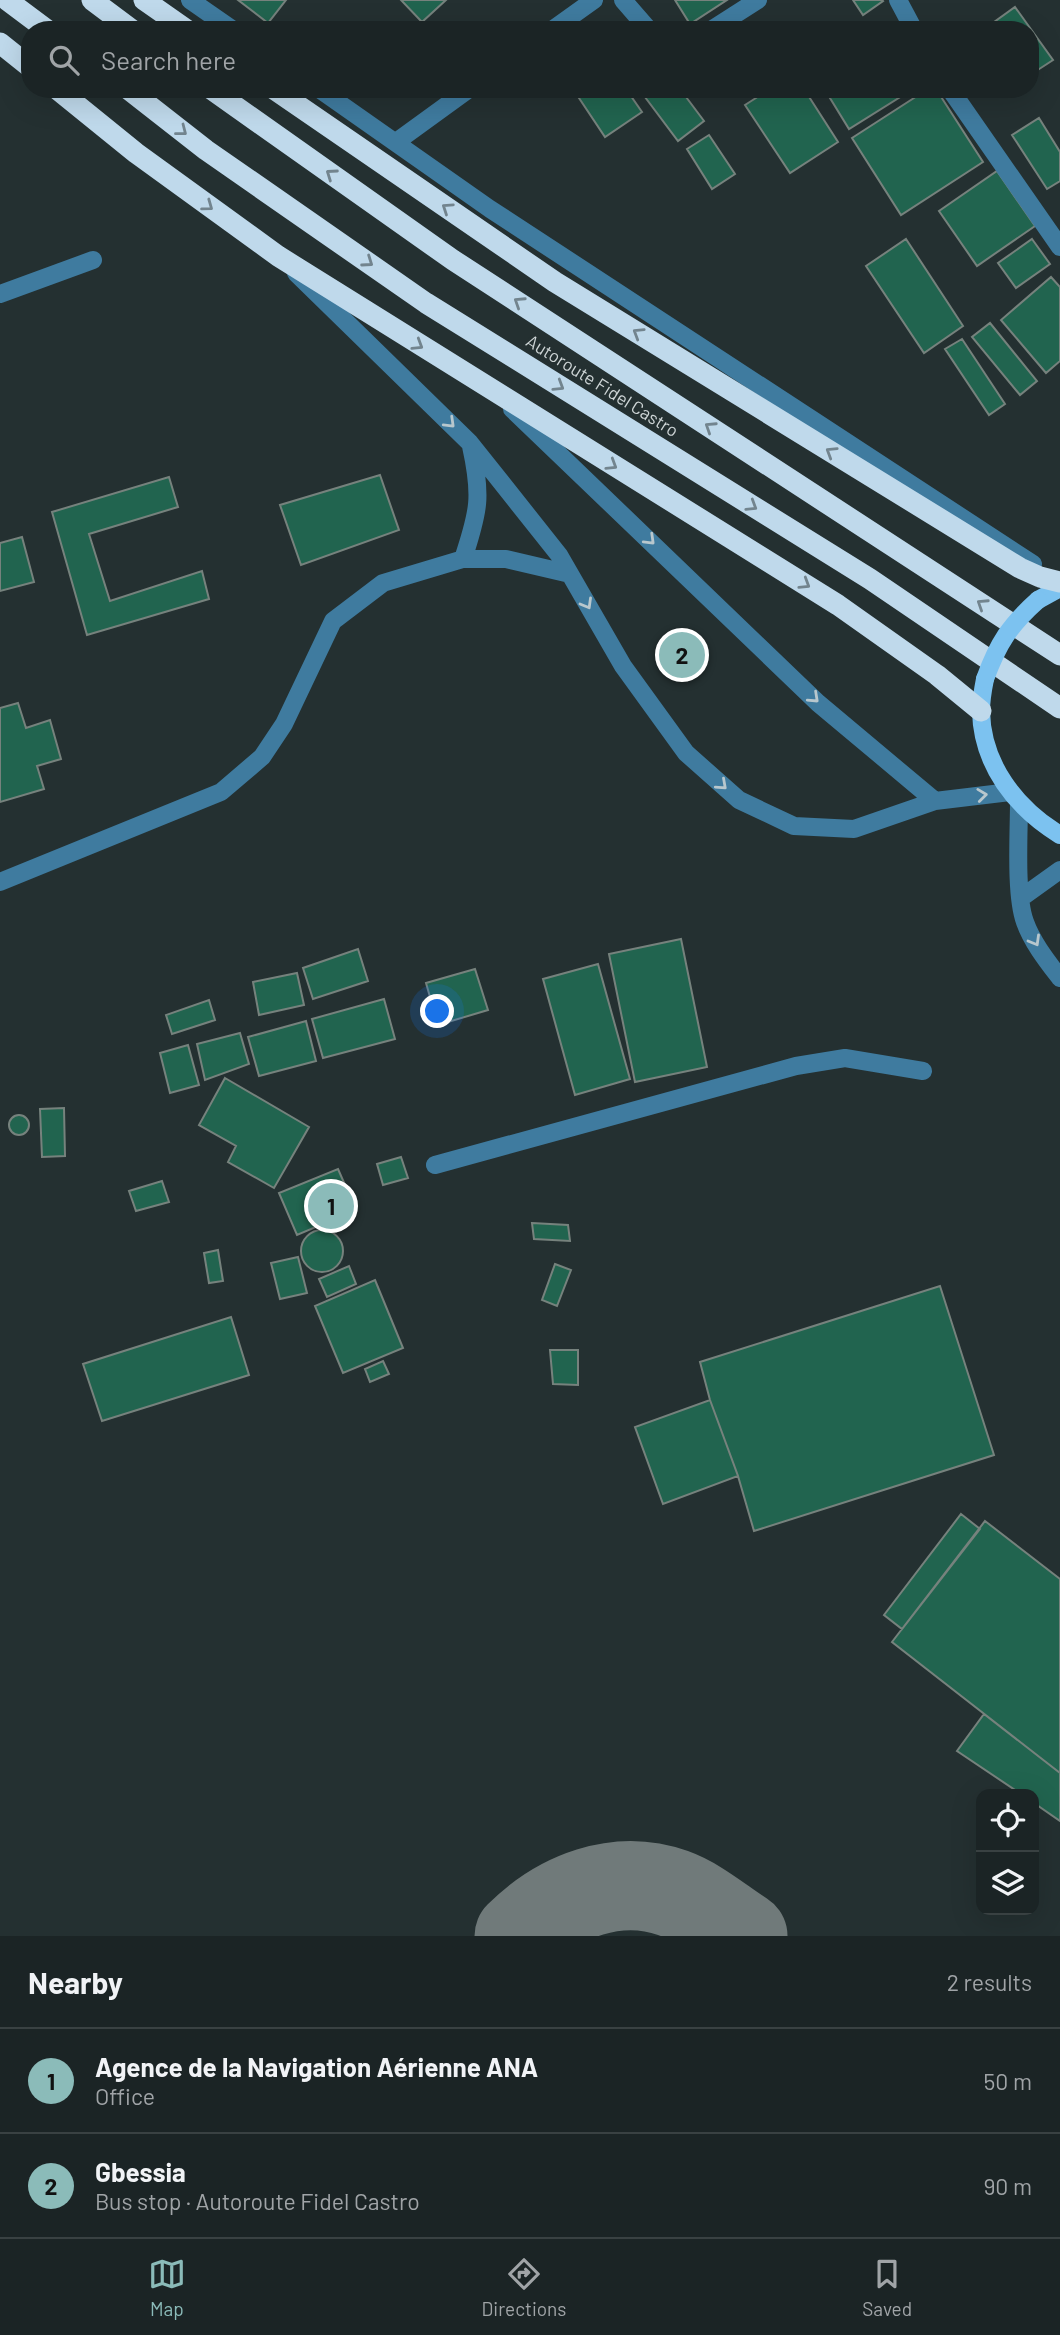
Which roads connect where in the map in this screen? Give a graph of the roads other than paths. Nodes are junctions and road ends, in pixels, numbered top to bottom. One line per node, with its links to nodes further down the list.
1 (7, 0): 9 (highway)
2 (92, 0): 10 (highway)
3 (144, 0): 11 (highway)
4 (190, 0): 12 (street)
5 (594, 0): 13 (street)
6 (623, 0): 14 (street)
7 (758, 0): 15 (street)
8 (898, 0): 16 (street)
9 (35, 21)
10 (120, 21)
11 (174, 21)
12 (220, 21)
13 (565, 21)
14 (641, 21)
15 (725, 21)
16 (909, 21)
17 (0, 43): 18 (highway)
18 (21, 60)
19 (68, 98): 28 (highway, one-way to 28)
20 (139, 98): 37 (highway, Autoroute Fidel Castro, one-way to 37)
21 (224, 98): 36 (highway, Autoroute Fidel Castro, one-way to 21)
22 (287, 98): 35 (highway, one-way to 22)
23 (332, 98): 26 (street)
24 (457, 98): 26 (street)
25 (956, 98): 27 (street)
26 (396, 142): 35 (street)
27 (1060, 247)
28 (278, 256): 31 (highway, one-way to 31); 32 (street, one-way to 32)
29 (93, 260): 30 (street)
30 (0, 294)
31 (494, 392): 38 (highway, one-way to 38); 40 (street, one-way to 40)
32 (470, 443): 33 (street); 34 (street)
33 (463, 559): 34 (street); 43 (street)
34 (570, 574): 40 (street, one-way to 40)
35 (1060, 584): 38 (main road, bridge)
36 (1060, 655)
37 (1060, 708)
38 (981, 711): 39 (main road)
39 (1014, 797): 40 (street, one-way to 39); 41 (main road); 44 (street)
40 (935, 801)
41 (1060, 835)
42 (1060, 870): 44 (street)
43 (0, 882)
44 (1021, 898): 45 (street, one-way to 45)
45 (1060, 978)
46 (923, 1071): 47 (street)
47 (435, 1166)

